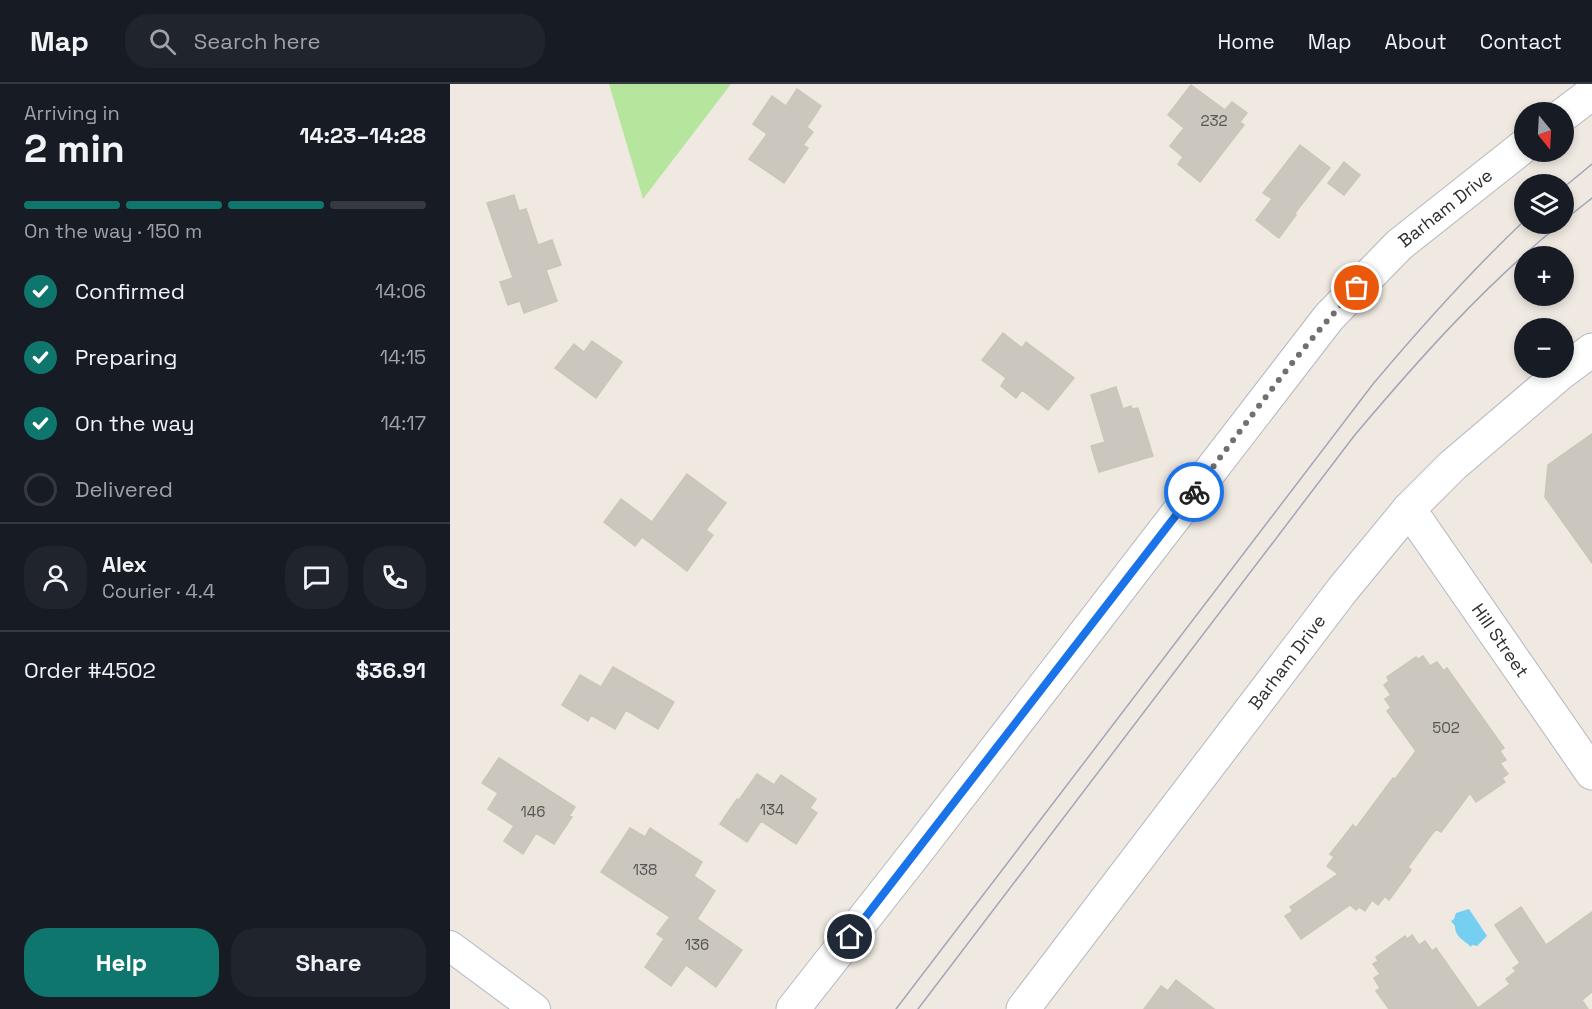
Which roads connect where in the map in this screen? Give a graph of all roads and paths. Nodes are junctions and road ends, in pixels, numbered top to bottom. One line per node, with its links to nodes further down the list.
1 (1592, 93): 2 (street)
2 (1574, 107)
3 (1514, 154): 9 (street, Barham Drive)
4 (1592, 350): 5 (street, Barham Drive)
5 (1409, 509): 6 (street, Hill Street); 10 (street, Barham Drive)
6 (1592, 773)
7 (450, 946): 8 (street)
8 (535, 1009)
9 (794, 1009)
10 (1023, 1009)

